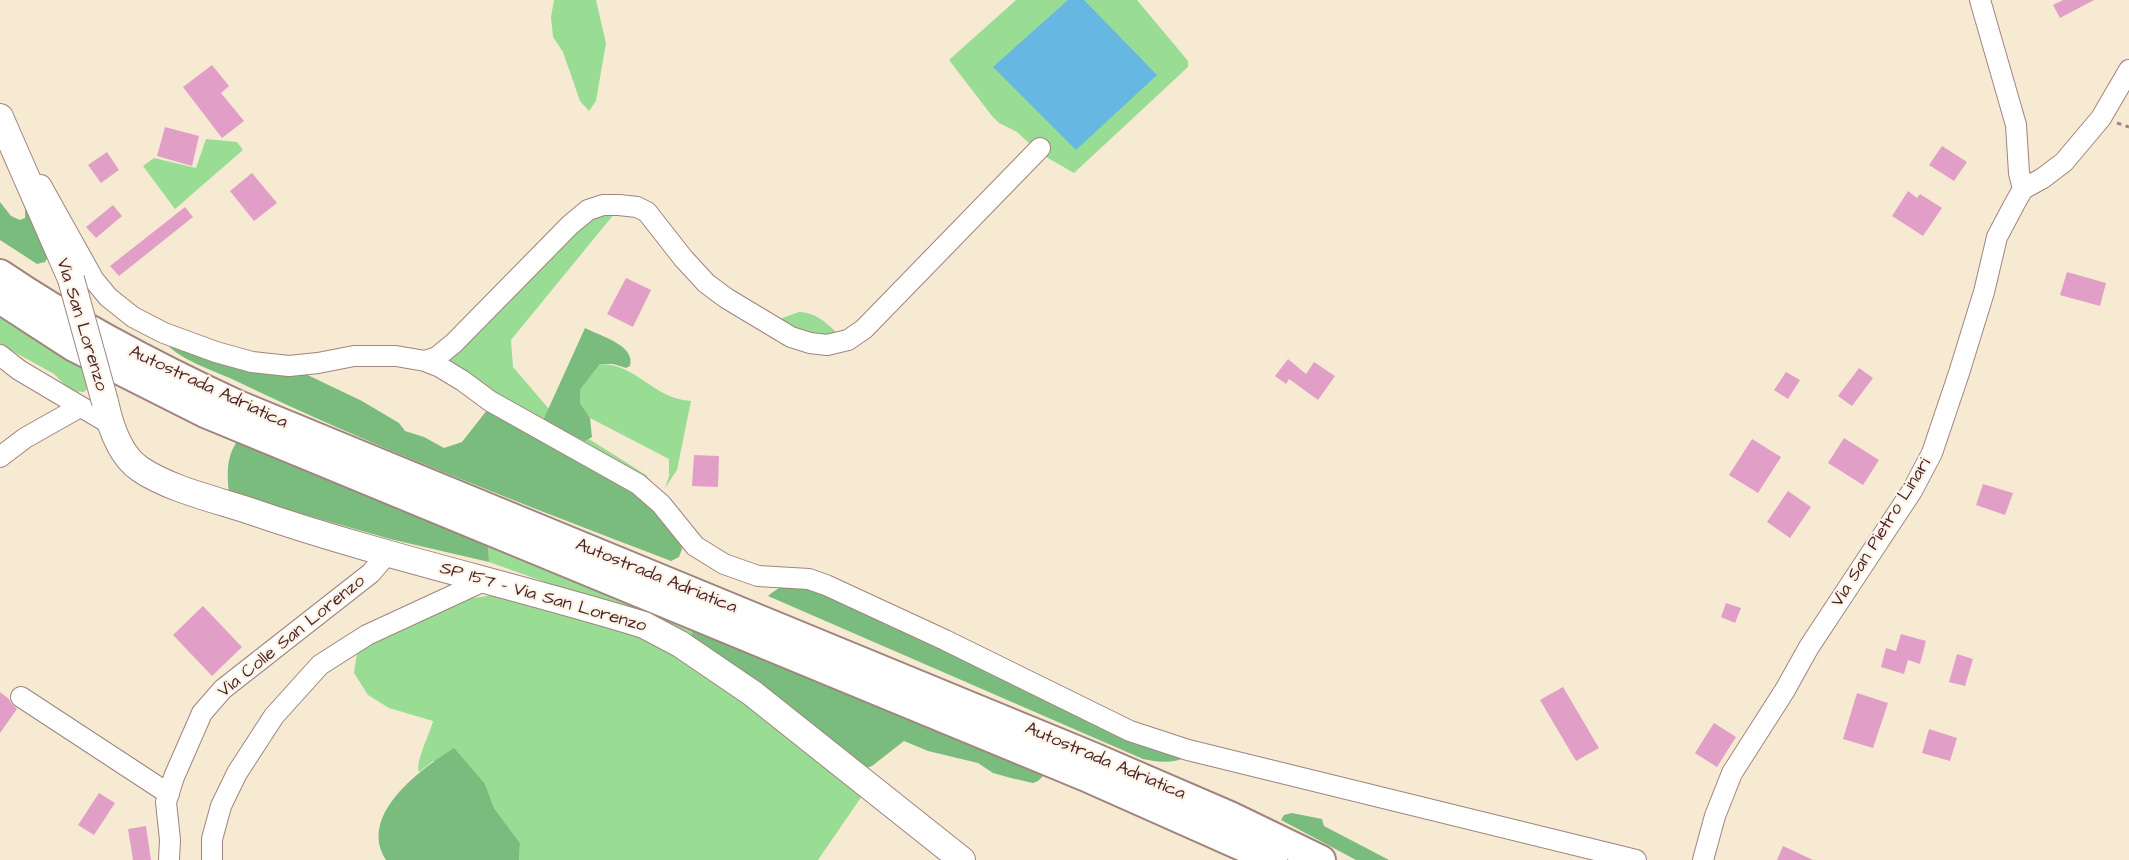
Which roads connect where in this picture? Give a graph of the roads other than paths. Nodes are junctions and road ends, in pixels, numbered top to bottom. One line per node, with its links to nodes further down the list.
1 (1980, 0): 6 (street)
2 (2129, 70): 6 (street)
3 (0, 117): 5 (main road, Via San Lorenzo)
4 (1040, 148): 10 (street)
5 (21, 166): 10 (street); 12 (main road, Via San Lorenzo, bridge)
6 (2023, 189): 24 (street, Via San Pietro Linari)
7 (0, 274): 22 (highway, Autostrada Adriatica)
8 (0, 299): 21 (highway, Autostrada Adriatica)
9 (0, 356): 11 (street)
10 (425, 361): 23 (street)
11 (80, 407): 12 (street); 13 (street)
12 (108, 413): 14 (main road, SP 157 - Via San Lorenzo)
13 (0, 457)
14 (388, 553): 15 (main road, SP 157 - Via San Lorenzo); 17 (street, Via Colle San Lorenzo)
15 (486, 580): 19 (street); 20 (main road, SP 157 - Via San Lorenzo)
16 (21, 697): 17 (street)
17 (169, 794): 18 (street, Via Colle San Lorenzo)
18 (169, 860)
19 (212, 860)
20 (962, 860)
21 (1273, 860)
22 (1321, 860)
23 (1636, 860)
24 (1703, 860)

